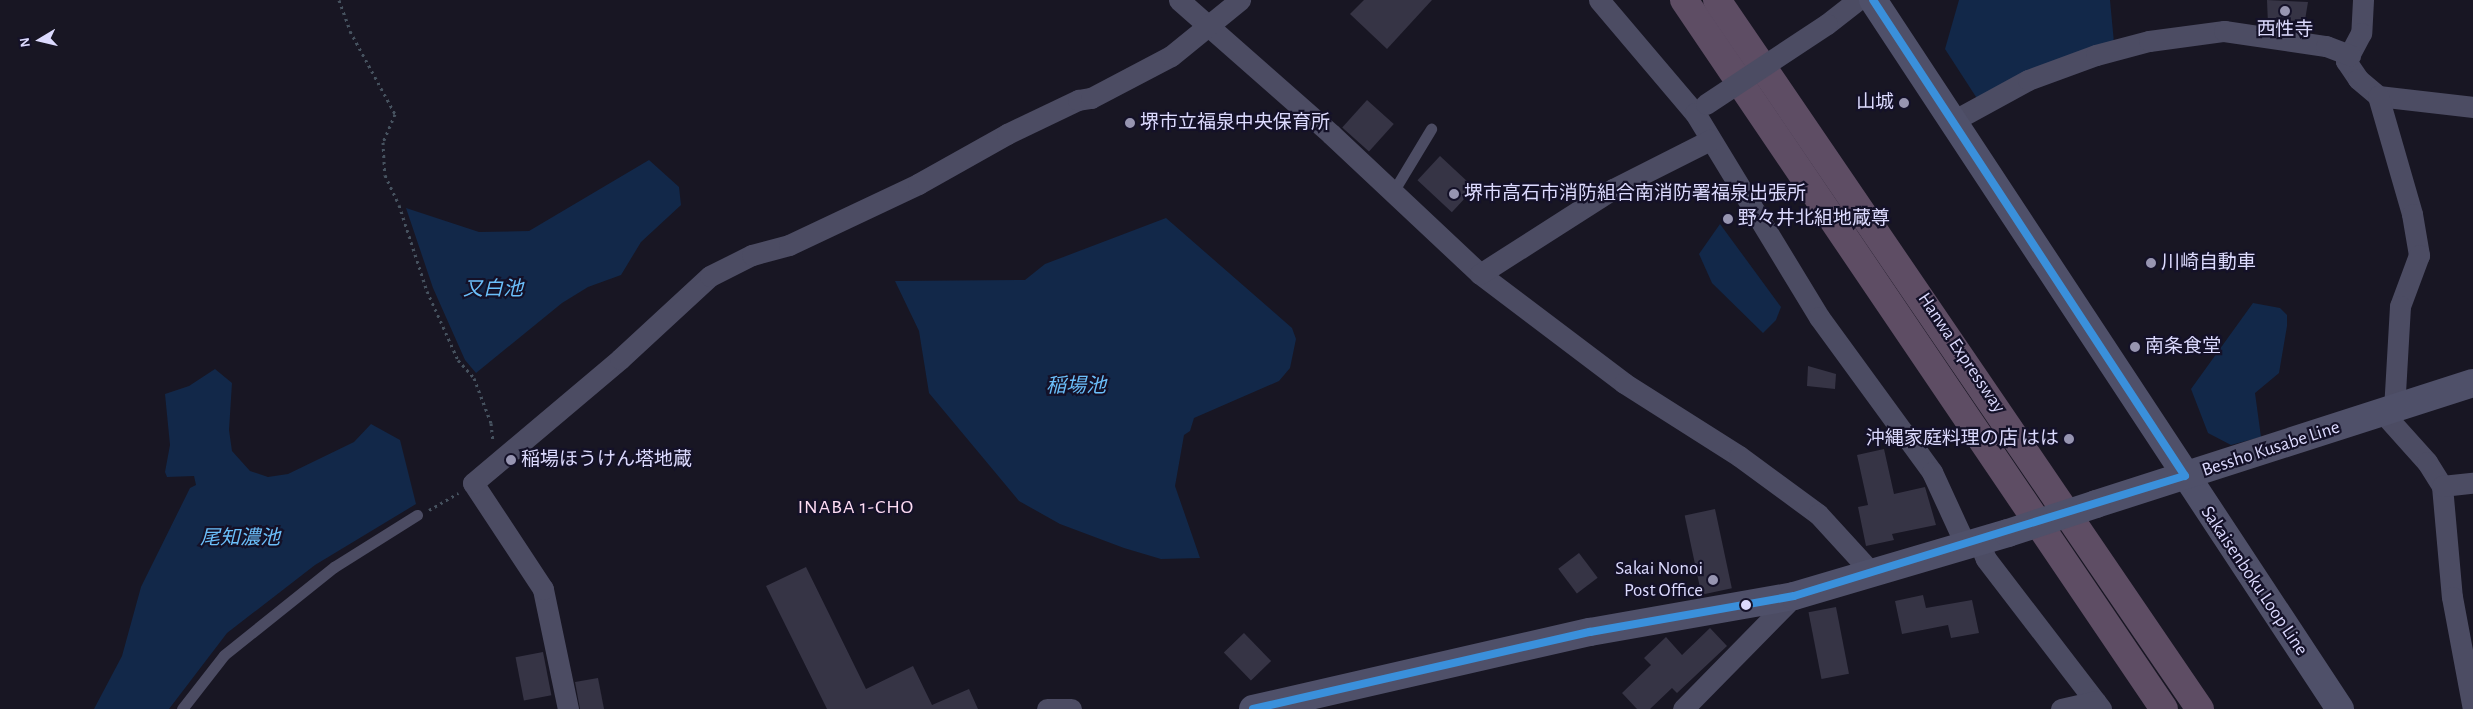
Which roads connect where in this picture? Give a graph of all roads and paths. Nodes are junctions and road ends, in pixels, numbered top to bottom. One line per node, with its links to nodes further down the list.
1 (339, 0): 22 (path)
2 (1179, 0): 10 (street)
3 (1240, 0): 10 (street)
4 (1599, 0): 14 (street)
5 (1684, 0): 41 (highway, Hanwa Expressway)
6 (1718, 0): 42 (highway, Hanwa Expressway)
7 (1858, 0): 14 (street, bridge)
8 (1873, 0): 15 (main road, Sakaisenboku Loop Line)
9 (2363, 0): 11 (street)
10 (1210, 27): 18 (street); 22 (street)
11 (2350, 55): 12 (street); 15 (street)
12 (2378, 96): 13 (street); 21 (street)
13 (2473, 107)
14 (1700, 109): 17 (street)
15 (1953, 121): 23 (main road, Sakaisenboku Loop Line)
16 (1430, 129): 18 (lane)
17 (1710, 140): 19 (street); 28 (street)
18 (1392, 192): 19 (street)
19 (1480, 274): 29 (street)
20 (2473, 383): 21 (main road, Bessho Kusabe Line)
21 (2388, 412): 23 (main road, Bessho Kusabe Line); 26 (street)
22 (495, 464): 24 (street)
23 (2185, 476): 28 (main road, Bessho Kusabe Line, bridge); 43 (main road, Sakaisenboku Loop Line)
24 (473, 483): 27 (path); 36 (street)
25 (2473, 483): 26 (street)
26 (2442, 486): 31 (street)
27 (417, 515): 35 (lane)
28 (1972, 544): 29 (main road, Bessho Kusabe Line); 33 (street)
29 (1873, 574): 30 (main road, Bessho Kusabe Line)
30 (1794, 596): 34 (main road, Bessho Kusabe Line); 39 (street)
31 (2467, 641): 32 (street)
32 (2471, 684): 44 (street)
33 (2098, 705): 40 (street)
34 (1262, 708)
35 (182, 709)
36 (568, 709)
37 (1047, 709): 38 (street)
38 (1071, 709)
39 (1683, 709)
40 (2061, 709)
41 (2164, 709)
42 (2200, 709)
43 (2340, 709)
44 (2473, 709)

